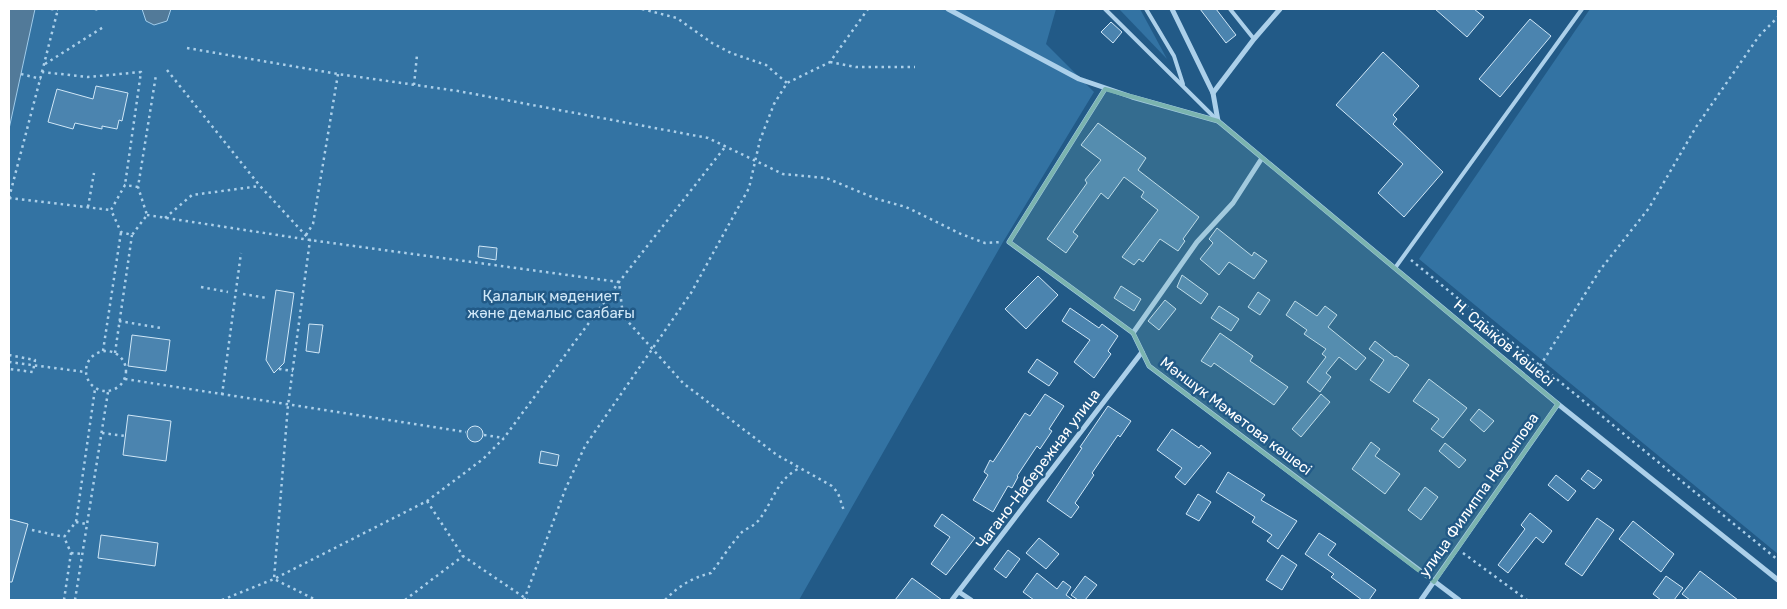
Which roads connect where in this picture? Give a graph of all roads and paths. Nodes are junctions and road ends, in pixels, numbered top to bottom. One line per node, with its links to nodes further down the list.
1 (51, 9): 2 (path)
2 (58, 9): 20 (path)
3 (94, 9): 13 (path)
4 (642, 9): 28 (path)
5 (868, 9): 19 (path)
6 (948, 9): 31 (street)
7 (1105, 9): 30 (lane)
8 (1146, 9): 30 (lane)
9 (1172, 9): 32 (street)
10 (1230, 9): 16 (lane)
11 (1280, 9): 16 (street)
12 (1582, 9): 52 (lane)
13 (100, 10)
14 (1778, 17): 69 (path)
15 (105, 26): 20 (path)
16 (1254, 39): 32 (street)
17 (187, 48): 25 (path)
18 (417, 55): 29 (path)
19 (830, 62): 21 (path); 28 (path)
20 (44, 64): 23 (path)
21 (915, 67)
22 (167, 70): 39 (path)
23 (42, 72): 27 (path); 38 (path)
24 (21, 74): 27 (path)
25 (338, 74): 29 (path); 48 (path)
26 (156, 75): 40 (path)
27 (41, 79): 41 (path)
28 (787, 83): 36 (path)
29 (414, 85): 34 (path)
30 (1183, 86): 33 (lane)
31 (1106, 89): 33 (street); 50 (street)
32 (1213, 93): 33 (street)
33 (1218, 121): 35 (street, Н. Сдықов көшесі)
34 (725, 147): 36 (path); 54 (path)
35 (1262, 158): 53 (street, Н. Сдықов көшесі); 61 (street)
36 (754, 162): 50 (path); 62 (path)
37 (94, 173): 42 (path)
38 (126, 185): 40 (path); 43 (path)
39 (260, 186): 45 (path); 48 (path)
40 (138, 187): 44 (path)
41 (9, 198): 42 (path)
42 (88, 208): 43 (path)
43 (111, 210): 46 (path)
44 (147, 215): 45 (path); 47 (path)
45 (165, 218): 49 (path)
46 (121, 232): 47 (path); 63 (path)
47 (132, 235): 59 (path)
48 (306, 235): 49 (path)
49 (310, 240): 54 (path); 72 (path)
50 (1010, 242): 61 (street, Мәншүк Мәметова көшесі)
51 (241, 252): 77 (path)
52 (1404, 254): 53 (lane); 69 (path)
53 (1395, 268): 78 (street, Н. Сдықов көшесі)
54 (619, 282): 62 (path); 84 (path)
55 (201, 287): 56 (path)
56 (230, 292)
57 (242, 294): 58 (path)
58 (267, 298)
59 (119, 320): 60 (path); 65 (path)
60 (161, 328)
61 (1133, 333): 64 (street, Мәншүк Мәметова көшесі)
62 (653, 350): 85 (path); 101 (path)
63 (103, 351): 65 (path); 73 (path)
64 (1142, 352): 99 (street, Мәншүк Мәметова көшесі); 100 (street, Чагано-Набережная улица)
65 (115, 353): 74 (path)
66 (9, 355): 68 (path)
67 (9, 362): 68 (path)
68 (34, 366): 71 (path); 73 (path)
69 (1540, 366): 96 (path)
70 (279, 368): 72 (path)
71 (9, 369)
72 (293, 371): 79 (path)
73 (85, 372): 75 (path)
74 (125, 380): 76 (path); 77 (path)
75 (96, 389): 76 (path); 88 (path)
76 (108, 392): 81 (path)
77 (222, 395): 79 (path)
78 (1558, 404): 92 (street, улица Филиппа Неусыпова); 98 (street, Н. Сдықов көшесі)
79 (288, 405): 80 (path); 97 (path)
80 (466, 432)
81 (101, 433): 83 (path); 89 (path)
82 (484, 435): 84 (path)
83 (125, 436)
84 (504, 438): 86 (path)
85 (799, 469): 87 (path); 108 (path)
86 (427, 501): 95 (path); 97 (path)
87 (844, 511)
88 (76, 522): 89 (path); 91 (path)
89 (87, 524): 94 (path)
90 (32, 530): 91 (path)
91 (64, 536): 93 (path)
92 (1456, 548): 99 (street, улица Филиппа Неусыпова); 113 (path)
93 (71, 552): 94 (path); 102 (path)
94 (82, 554): 103 (path)
95 (463, 556): 101 (path); 106 (path)
96 (1778, 560)
97 (274, 579): 104 (path); 105 (path)
98 (1778, 580)
99 (1434, 582): 111 (street, улица Филиппа Неусыпова); 112 (street, Мәншүк Мәметова көшесі)
100 (959, 592): 109 (street, Чагано-Набережная улица); 110 (street)
101 (524, 598): 107 (path)
102 (64, 600)
103 (75, 600)
104 (222, 600)
105 (316, 600)
106 (405, 600)
107 (528, 600)
108 (665, 600)
109 (952, 600)
110 (971, 600)
111 (1420, 600)
112 (1459, 600)
113 (1527, 600)

